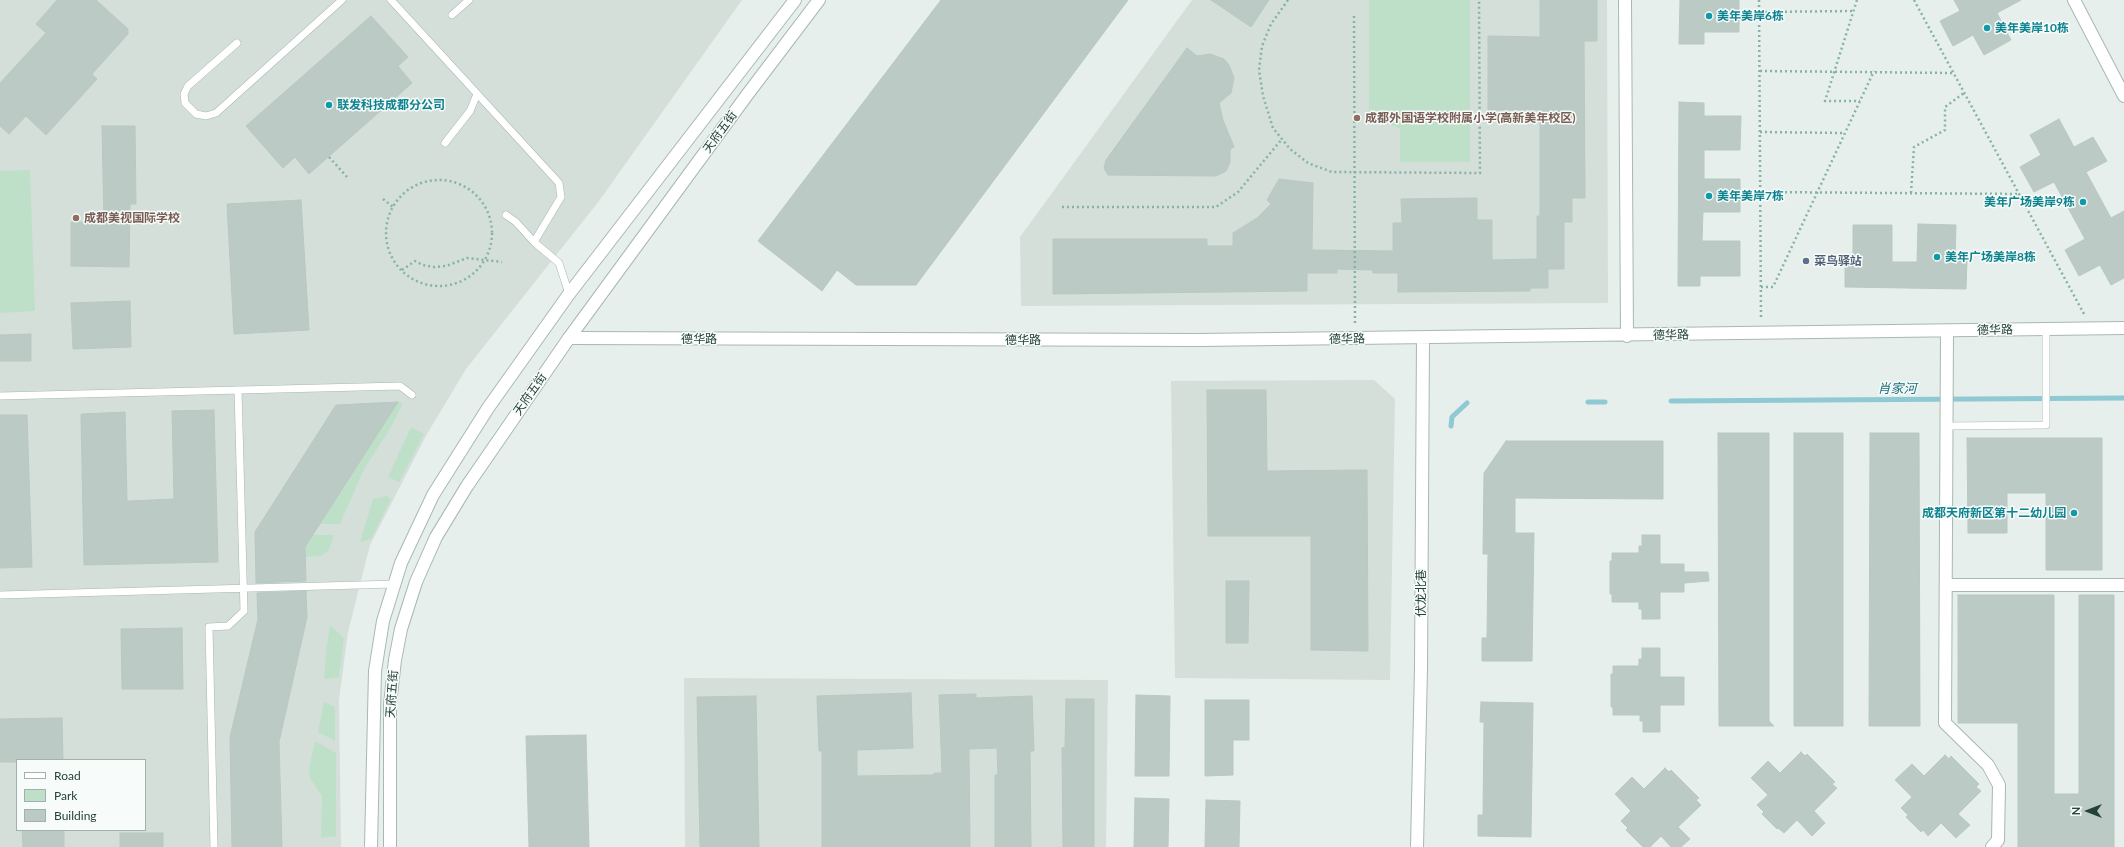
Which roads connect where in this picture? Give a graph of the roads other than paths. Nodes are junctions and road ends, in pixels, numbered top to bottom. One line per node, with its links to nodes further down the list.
1 (342, 0): 9 (lane)
2 (391, 0): 10 (lane)
3 (469, 0): 8 (lane)
4 (796, 0): 15 (street, 天府五街)
5 (819, 0): 20 (street, 天府五街)
6 (1625, 0): 19 (street)
7 (2074, 0): 11 (street)
8 (452, 15)
9 (237, 43)
10 (477, 94): 12 (lane); 14 (lane)
11 (2124, 96)
12 (444, 143)
13 (506, 216): 14 (lane)
14 (534, 242): 15 (lane)
15 (569, 294): 26 (street, 天府五街)
16 (2124, 328): 17 (street, 德华路)
17 (2046, 329): 18 (street, 德华路); 25 (lane)
18 (1947, 331): 19 (street, 德华路); 25 (street)
19 (1627, 336): 21 (street, 德华路)
20 (569, 338): 21 (street, 德华路); 33 (street, 天府五街)
21 (1423, 338): 34 (street, 伏龙北巷)
22 (238, 390): 23 (lane); 24 (lane); 29 (lane)
23 (412, 395)
24 (0, 396)
25 (1947, 426): 27 (street)
26 (395, 584): 29 (lane); 32 (street, 天府五街)
27 (1946, 585): 28 (street); 35 (street)
28 (2124, 585)
29 (243, 587): 30 (lane); 31 (lane)
30 (0, 595)
31 (214, 847)
32 (370, 847)
33 (390, 847)
34 (1417, 847)
35 (1992, 847)

